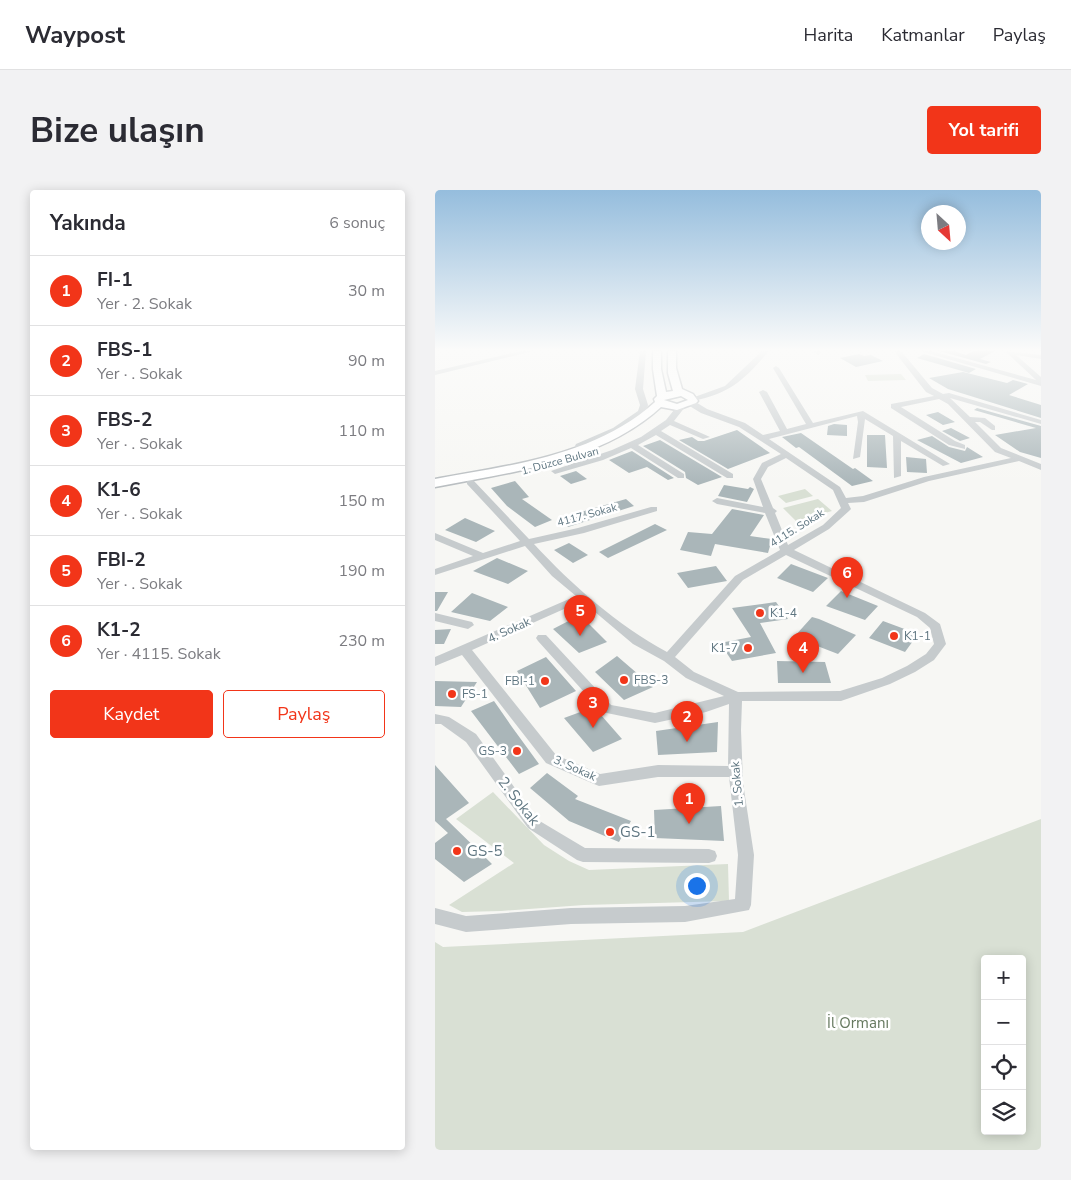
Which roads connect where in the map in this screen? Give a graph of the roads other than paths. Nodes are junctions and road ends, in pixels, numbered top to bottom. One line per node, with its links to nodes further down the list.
1 (938, 395): 28 (street)
2 (641, 396): 29 (street)
3 (660, 396): 11 (main road)
4 (674, 396): 11 (main road)
5 (682, 396): 12 (main road)
6 (710, 396): 12 (street)
7 (765, 396): 23 (street)
8 (793, 396): 19 (street)
9 (939, 396): 16 (street)
10 (950, 396): 15 (street)
11 (661, 400): 13 (main road); 29 (main road, 1. Düzce Bulvarı)
12 (692, 401): 13 (main road, 1. Düzce Bulvarı); 26 (street)
13 (678, 407): 17 (street); 39 (main road, 1. Düzce Bulvarı)
14 (860, 413): 19 (street); 24 (street); 31 (street)
15 (1029, 418): 18 (street); 21 (street)
16 (969, 419): 20 (street); 32 (street)
17 (669, 422): 22 (street); 25 (street)
18 (1041, 422)
19 (810, 425): 23 (street)
20 (992, 428)
21 (1041, 428)
22 (655, 431): 27 (street); 37 (street)
23 (784, 432): 26 (street)
24 (897, 435): 33 (street); 38 (street)
25 (707, 437)
26 (761, 438): 30 (street)
27 (629, 444): 35 (street); 36 (street)
28 (962, 447)
29 (582, 450): 40 (main road, 1. Düzce Bulvarı)
30 (787, 454): 43 (street); 45 (street)
31 (856, 457)
32 (1019, 459): 34 (street); 43 (street)
33 (946, 464)
34 (1041, 468)
35 (555, 471)
36 (681, 476)
37 (730, 476)
38 (897, 476)
39 (470, 482): 41 (main road, 1. Düzce Bulvarı); 47 (street)
40 (435, 483)
41 (435, 490)
42 (717, 501): 45 (street)
43 (842, 501): 48 (street, 4115. Sokak)
44 (654, 509): 47 (street, 4117. Sokak)
45 (771, 511): 48 (street)
46 (435, 536): 49 (street)
47 (525, 543): 49 (street, 4117. Sokak); 51 (street)
48 (785, 550): 56 (street, 4115. Sokak); 58 (street)
49 (481, 556): 50 (street, 4117. Sokak)
50 (435, 572)
51 (583, 597): 55 (street, 4. Sokak); 56 (street)
52 (435, 617): 53 (street)
53 (468, 625)
54 (542, 638): 58 (street)
55 (465, 650): 57 (street, 4. Sokak); 60 (street, 3. Sokak)
56 (669, 658): 58 (street)
57 (435, 662)
58 (737, 697): 60 (street, 1. Sokak)
59 (435, 719): 61 (street, 2. Sokak)
60 (735, 772): 62 (street, 1. Sokak)
61 (709, 856)
62 (435, 916)

